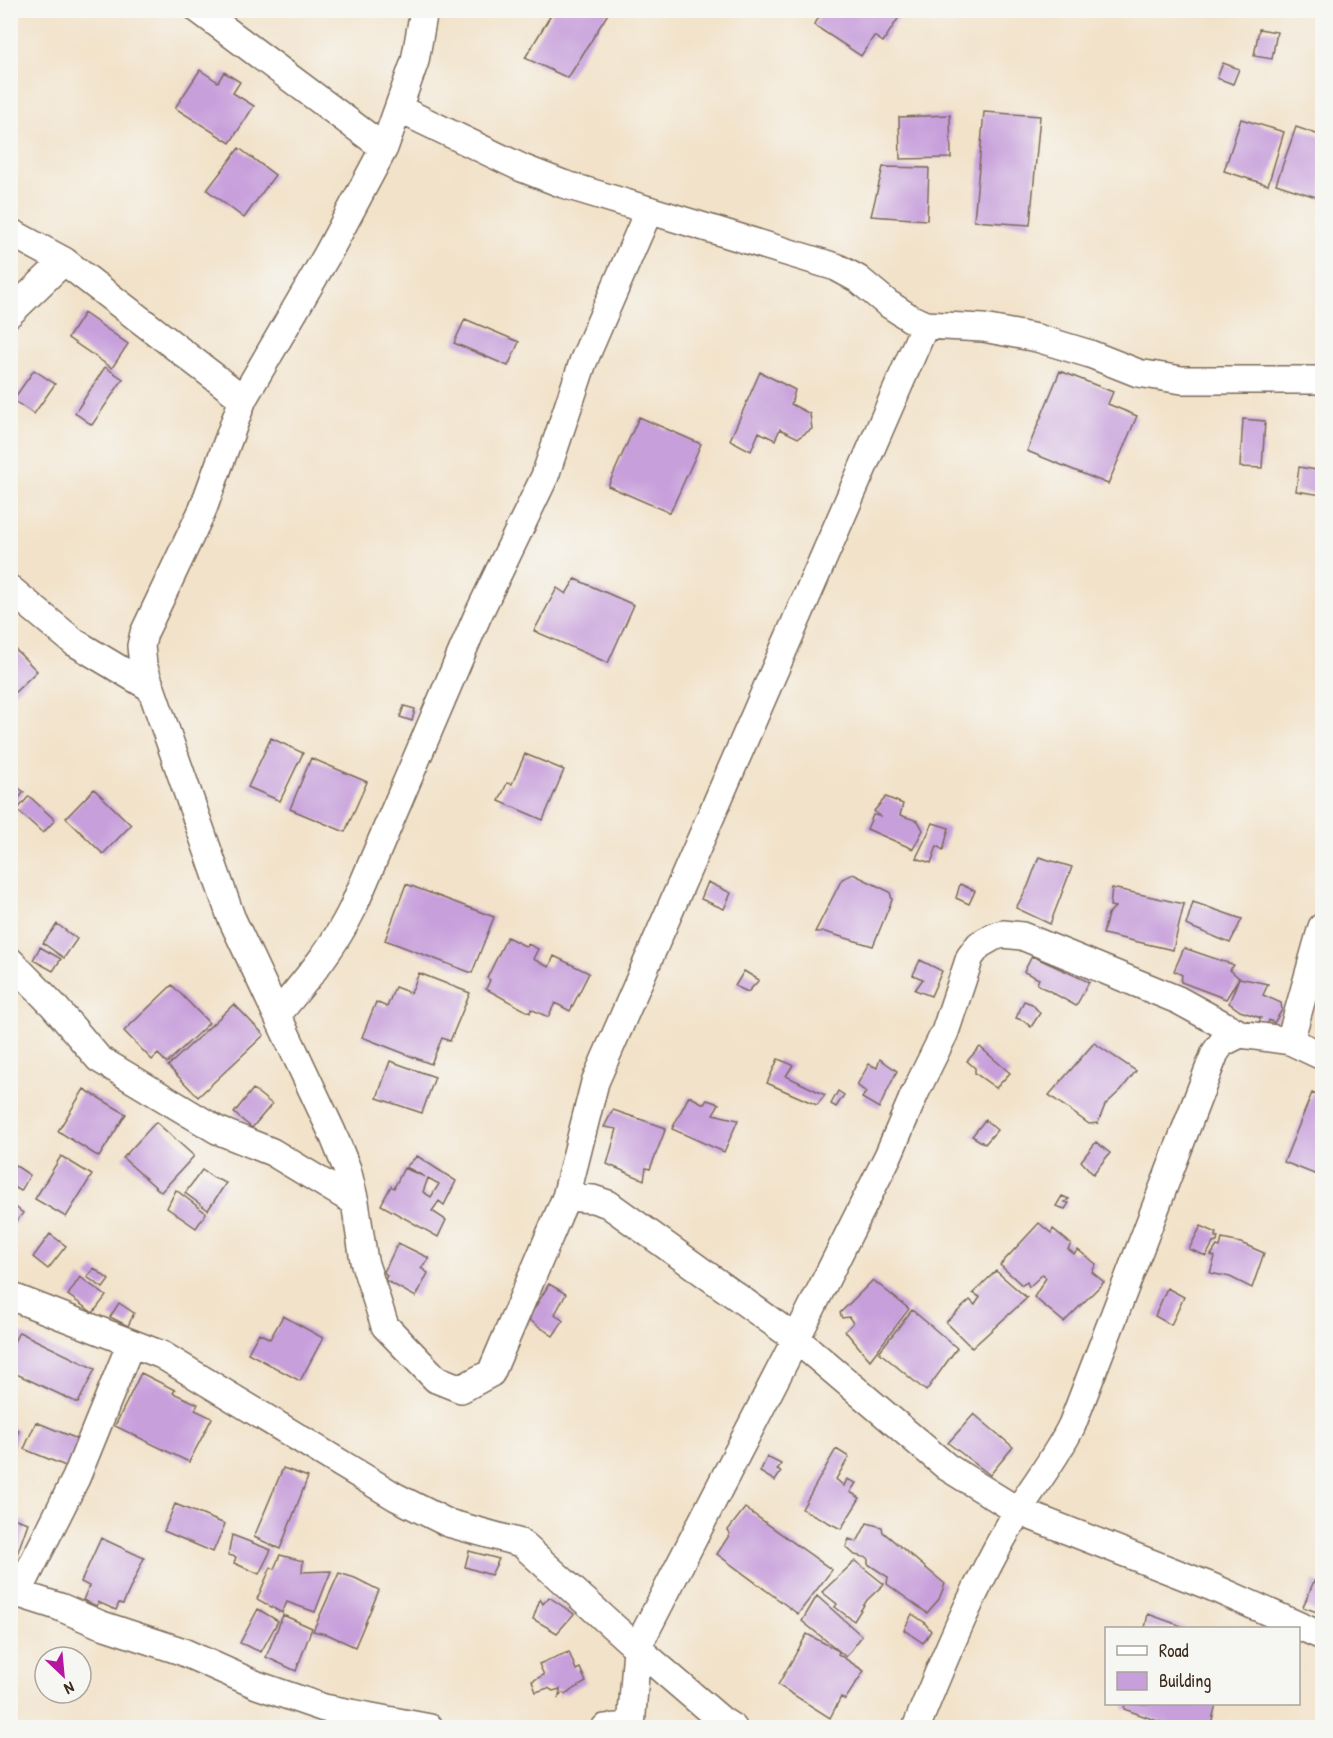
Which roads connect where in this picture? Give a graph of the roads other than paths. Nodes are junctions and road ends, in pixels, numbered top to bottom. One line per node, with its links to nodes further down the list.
1 (199, 10): 4 (street)
2 (424, 10): 3 (street)
3 (399, 109): 4 (street); 5 (street)
4 (384, 148): 11 (street)
5 (649, 210): 9 (street); 16 (street)
6 (10, 232): 7 (street)
7 (64, 261): 8 (street); 11 (street)
8 (10, 313)
9 (925, 325): 10 (street); 20 (street)
10 (1323, 380)
11 (243, 399): 13 (street)
12 (10, 589): 13 (street)
13 (151, 688): 16 (street)
14 (1323, 927): 18 (street)
15 (10, 961): 21 (street)
16 (278, 1015): 21 (street)
17 (1240, 1034): 18 (street); 23 (street); 25 (street)
18 (1290, 1041): 19 (street)
19 (1323, 1056)
20 (566, 1197): 21 (street); 23 (street)
21 (355, 1202)
22 (10, 1296): 24 (street)
23 (796, 1339): 25 (street); 28 (street)
24 (131, 1343): 26 (street); 28 (street)
25 (1018, 1512): 27 (street); 32 (street)
26 (14, 1592): 30 (street)
27 (1323, 1636)
28 (637, 1648): 29 (street); 31 (street)
29 (623, 1727)
30 (430, 1728)
31 (733, 1728)
32 (916, 1728)

